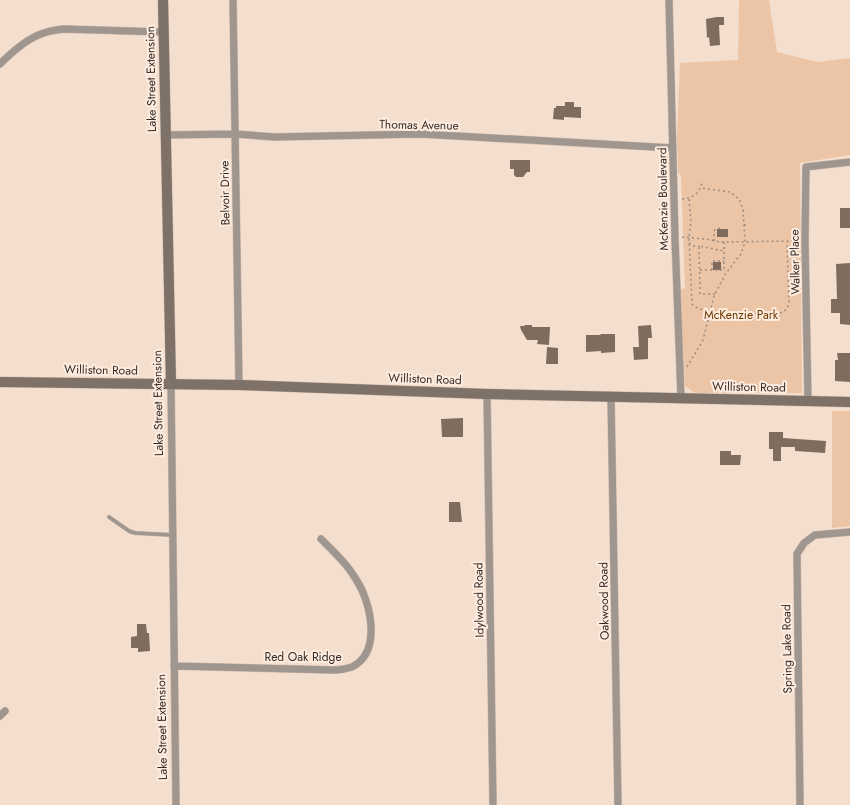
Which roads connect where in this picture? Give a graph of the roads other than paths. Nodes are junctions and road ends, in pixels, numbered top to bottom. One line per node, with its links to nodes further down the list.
1 (163, 0): 4 (main road, Lake Street Extension)
2 (233, 0): 6 (street, Belvoir Drive)
3 (669, 0): 8 (street, McKenzie Boulevard)
4 (163, 32): 5 (street); 7 (main road, Lake Street Extension)
5 (0, 64)
6 (235, 134): 7 (street, Thomas Avenue); 8 (street, Thomas Avenue); 12 (street, Belvoir Drive)
7 (165, 135): 11 (main road, Lake Street Extension)
8 (673, 148): 15 (street, McKenzie Boulevard)
9 (850, 162): 16 (street, Walker Place)
10 (0, 382): 11 (main road, Williston Road)
11 (171, 384): 12 (main road, Williston Road); 20 (street, Lake Street Extension)
12 (239, 385): 13 (main road, Williston Road)
13 (487, 394): 14 (main road, Williston Road); 24 (street, Idylwood Road)
14 (611, 397): 15 (main road, Williston Road); 25 (street, Oakwood Road)
15 (681, 398): 16 (main road, Williston Road)
16 (808, 401): 17 (main road, Williston Road)
17 (850, 402)
18 (109, 518): 20 (lane)
19 (850, 532): 26 (street, Spring Lake Road)
20 (172, 534): 22 (street, Lake Street Extension)
21 (321, 539): 22 (street, Red Oak Ridge)
22 (174, 666): 23 (street, Lake Street Extension)
23 (176, 805)
24 (493, 805)
25 (618, 805)
26 (800, 805)

